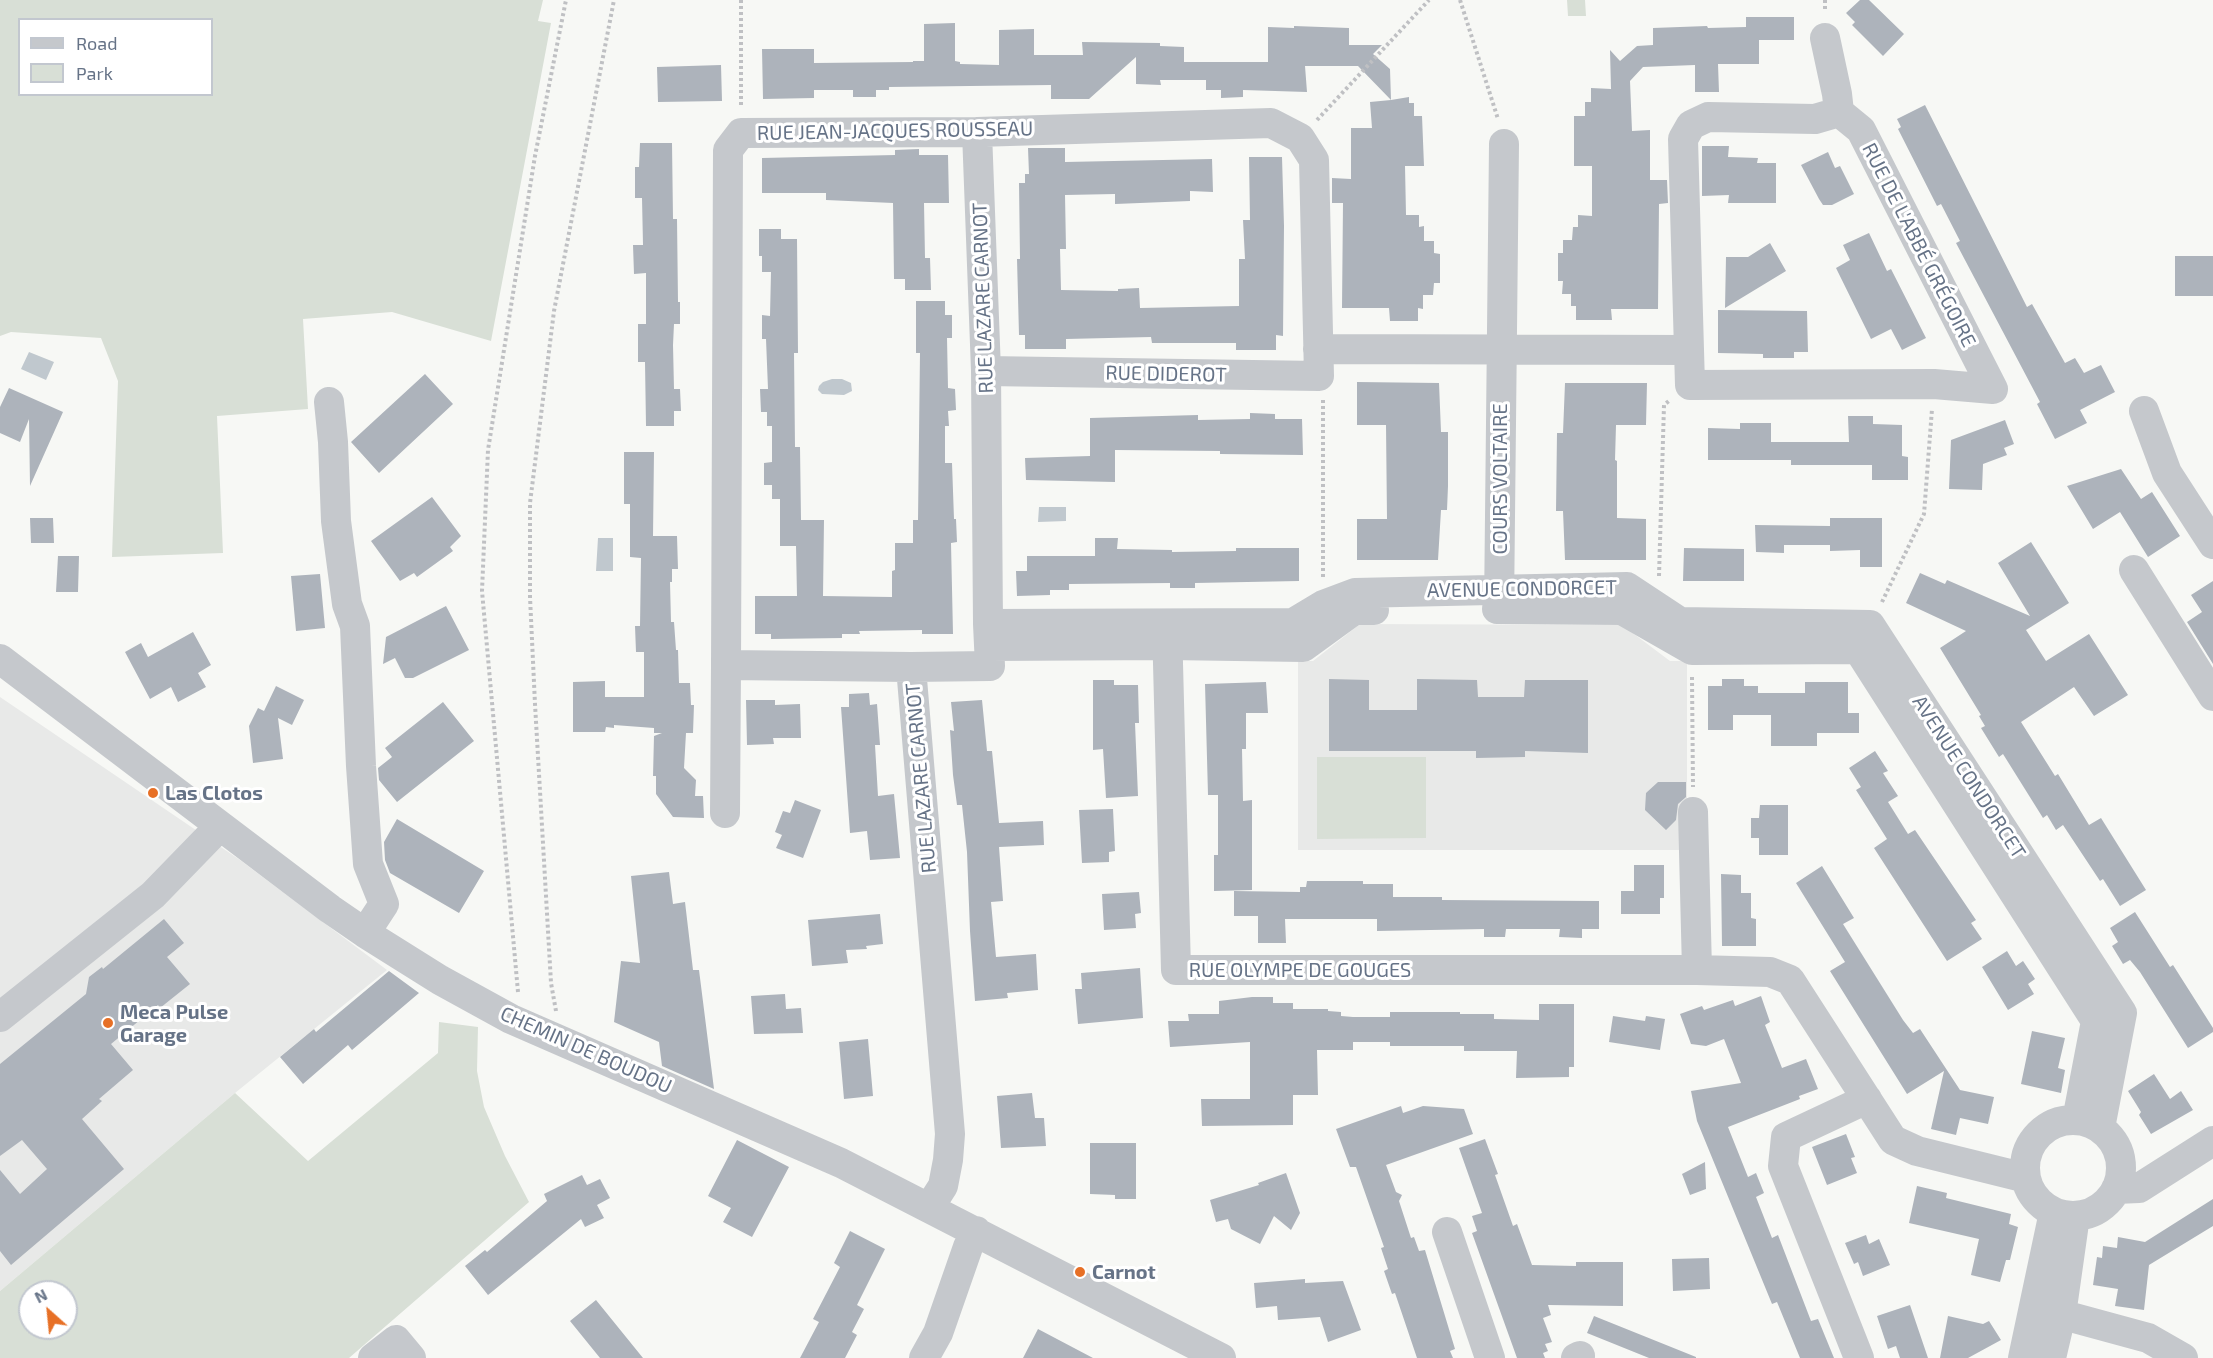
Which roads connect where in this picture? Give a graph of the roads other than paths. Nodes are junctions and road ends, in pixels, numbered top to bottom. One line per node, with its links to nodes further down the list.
1 (1825, 38): 2 (street)
2 (1839, 112): 6 (street); 6 (street, RUE DE L'ABBÉ GRÉGOIRE)
3 (977, 132): 7 (street, RUE JEAN-JACQUES ROUSSEAU); 8 (street, RUE LAZARE CARNOT); 17 (street, RUE JEAN-JACQUES ROUSSEAU)
4 (1504, 144): 5 (street, COURS VOLTAIRE)
5 (1501, 349): 6 (street); 7 (street); 13 (street, COURS VOLTAIRE)
6 (1688, 350)
7 (1318, 362): 8 (street, RUE DIDEROT)
8 (986, 371): 14 (street, RUE LAZARE CARNOT)
9 (329, 402): 23 (street)
10 (2144, 411): 11 (street)
11 (2213, 544)
12 (2134, 570): 19 (street)
13 (1499, 599): 15 (street, AVENUE CONDORCET); 15 (street, AVENUE CONDORCET); 27 (street, AVENUE CONDORCET); 27 (street, AVENUE CONDORCET)
14 (989, 635): 15 (street, AVENUE CONDORCET); 18 (street, RUE LAZARE CARNOT)
15 (1168, 635): 24 (street, RUE OLYMPE DE GOUGES)
16 (0, 658): 22 (street, CHEMIN DE BOUDOU)
17 (726, 665): 18 (street); 21 (street, RUE JEAN-JACQUES ROUSSEAU)
18 (911, 666): 31 (street, RUE LAZARE CARNOT)
19 (2213, 696)
20 (1693, 812): 24 (street)
21 (725, 813)
22 (220, 826): 23 (street, CHEMIN DE BOUDOU); 25 (street)
23 (365, 933): 31 (street, CHEMIN DE BOUDOU)
24 (1697, 970): 26 (street, RUE OLYMPE DE GOUGES)
25 (0, 1017)
26 (1867, 1099): 29 (street, RUE OLYMPE DE GOUGES); 41 (street)
27 (2089, 1124): 29 (street); 30 (street)
28 (2213, 1141): 30 (street)
29 (2026, 1178): 32 (street)
30 (2116, 1189): 32 (street)
31 (929, 1208): 33 (street, CHEMIN DE BOUDOU)
32 (2065, 1214): 35 (street)
33 (976, 1231): 38 (street); 39 (street, CHEMIN DE BOUDOU)
34 (1447, 1232): 40 (street)
35 (2047, 1311): 42 (street); 43 (street); 44 (street)
36 (373, 1358): 37 (street)
37 (411, 1358)
38 (924, 1358)
39 (1221, 1358)
40 (1490, 1358)
41 (1859, 1358)
42 (2023, 1358)
43 (2052, 1358)
44 (2183, 1358)

